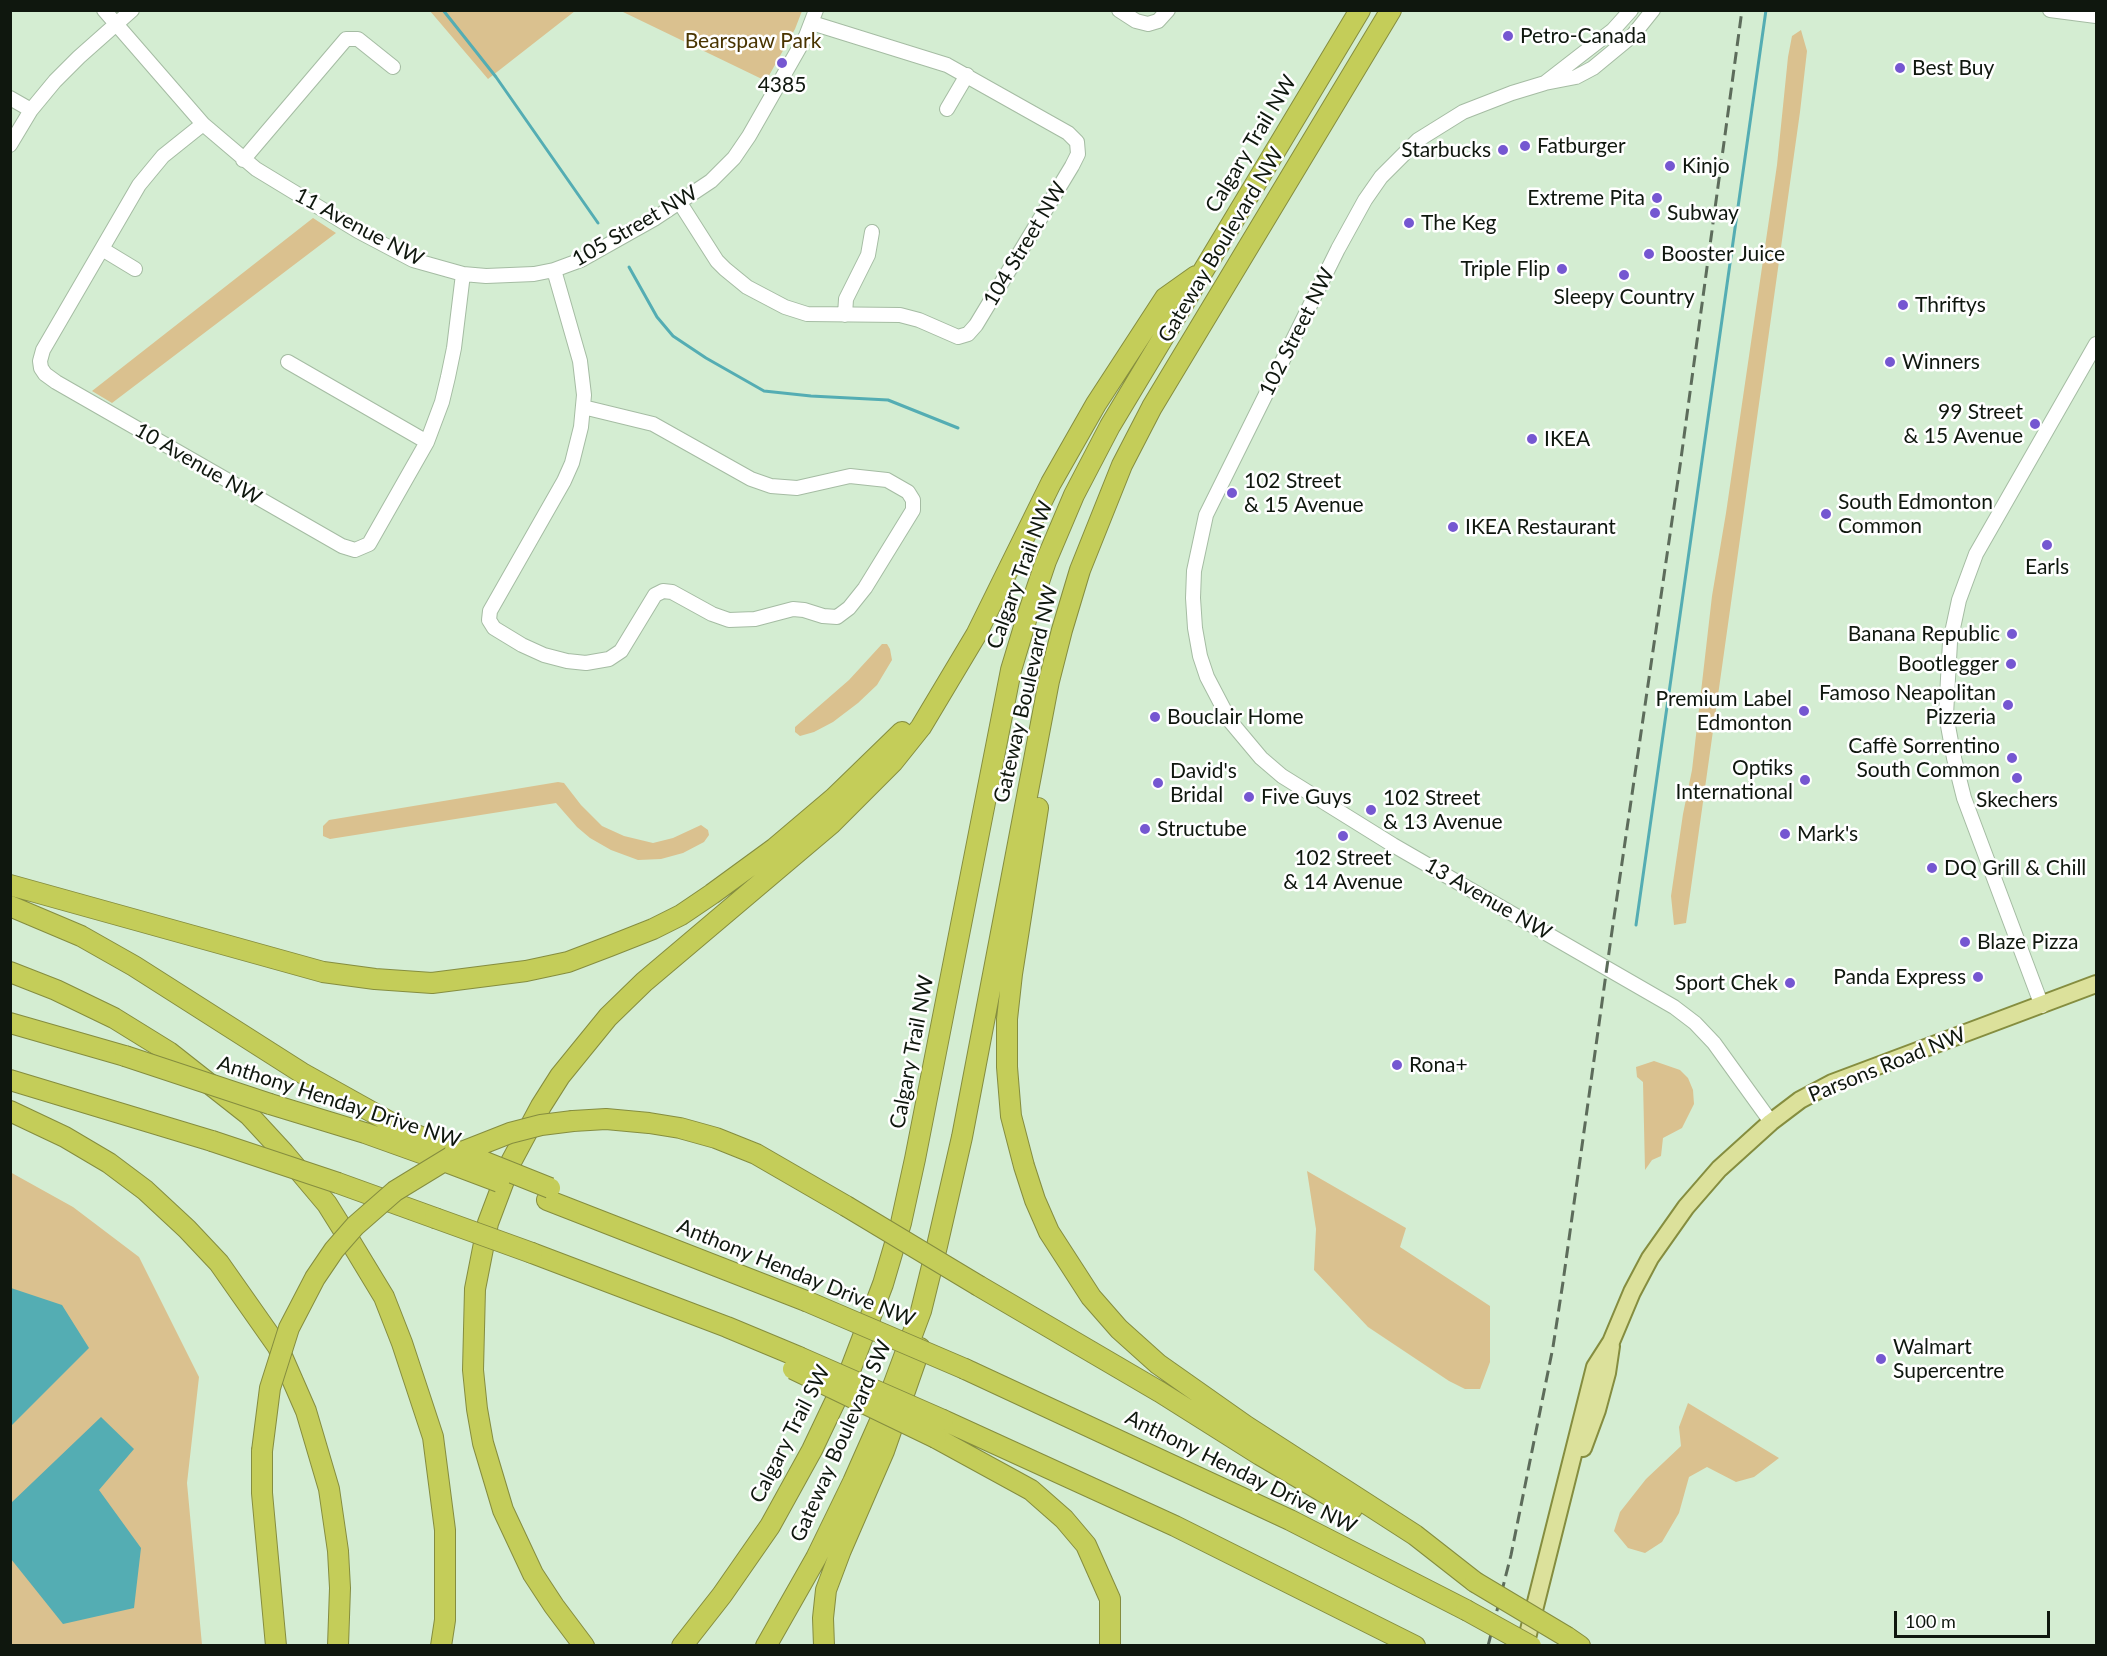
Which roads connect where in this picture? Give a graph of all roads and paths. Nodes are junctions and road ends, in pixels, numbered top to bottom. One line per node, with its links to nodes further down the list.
1 (104, 10): 13 (street, 11 Avenue NW)
2 (132, 10): 13 (street)
3 (1119, 10): 4 (street)
4 (1168, 10)
5 (1360, 10): 29 (highway, Calgary Trail NW)
6 (1390, 10): 18 (highway, Gateway Boulevard NW)
7 (1406, 10): 18 (highway)
8 (1631, 10): 16 (street, 102 Street NW)
9 (1653, 10): 16 (street, 102 Street NW)
10 (2050, 10): 11 (street)
11 (2097, 16)
12 (814, 17): 15 (street); 24 (street, 105 Street NW)
13 (116, 25): 20 (street); 21 (street, 11 Avenue NW)
14 (393, 67): 23 (street)
15 (967, 75): 19 (street); 31 (street, 104 Street NW)
16 (1545, 83): 36 (street, 102 Street NW)
17 (10, 98): 20 (street)
18 (1338, 98): 37 (highway, Gateway Boulevard NW)
19 (947, 109)
20 (31, 110): 22 (street)
21 (203, 124): 23 (street, 11 Avenue NW); 26 (street)
22 (10, 145)
23 (243, 159): 30 (street, 11 Avenue NW)
24 (680, 202): 28 (street, 105 Street NW); 31 (street)
25 (872, 232): 31 (street)
26 (102, 249): 27 (street); 35 (street, 10 Avenue NW)
27 (135, 269)
28 (554, 270): 30 (street, 11 Avenue NW); 34 (street, 105 Street NW)
29 (1204, 271): 38 (highway); 50 (highway, Calgary Trail NW)
30 (463, 274): 35 (street)
31 (845, 315)
32 (2097, 344): 43 (street)
33 (288, 362): 35 (street)
34 (584, 407): 34 (street, 105 Street NW)
35 (427, 442)
36 (1207, 677): 47 (street, 13 Avenue NW)
37 (1049, 681): 48 (highway, Gateway Boulevard NW); 54 (highway)
38 (946, 687): 39 (highway); 59 (highway)
39 (10, 885)
40 (10, 906): 49 (highway)
41 (10, 972): 58 (highway)
42 (2097, 984): 43 (main road, Parsons Road NW)
43 (2042, 1006): 47 (main road, Parsons Road NW)
44 (10, 1023): 49 (highway, Anthony Henday Drive NW, bridge)
45 (10, 1080): 52 (highway, bridge)
46 (10, 1112): 57 (highway)
47 (1771, 1122): 66 (main road, Parsons Road NW)
48 (962, 1137): 51 (highway, Gateway Boulevard NW); 62 (highway)
49 (448, 1155): 67 (highway, Anthony Henday Drive NW, bridge)
50 (901, 1223): 60 (highway, Calgary Trail SW)
51 (937, 1246): 61 (highway, Gateway Boulevard SW)
52 (940, 1429): 53 (highway); 63 (highway)
53 (1267, 1571): 64 (highway); 65 (highway)
54 (1475, 1582): 55 (highway, bridge); 56 (highway, bridge)
55 (1574, 1641)
56 (276, 1646)
57 (338, 1646)
58 (441, 1646)
59 (584, 1646)
60 (682, 1646)
61 (766, 1646)
62 (824, 1646)
63 (1110, 1646)
64 (1388, 1646)
65 (1415, 1646)
66 (1525, 1646)
67 (1531, 1646)

